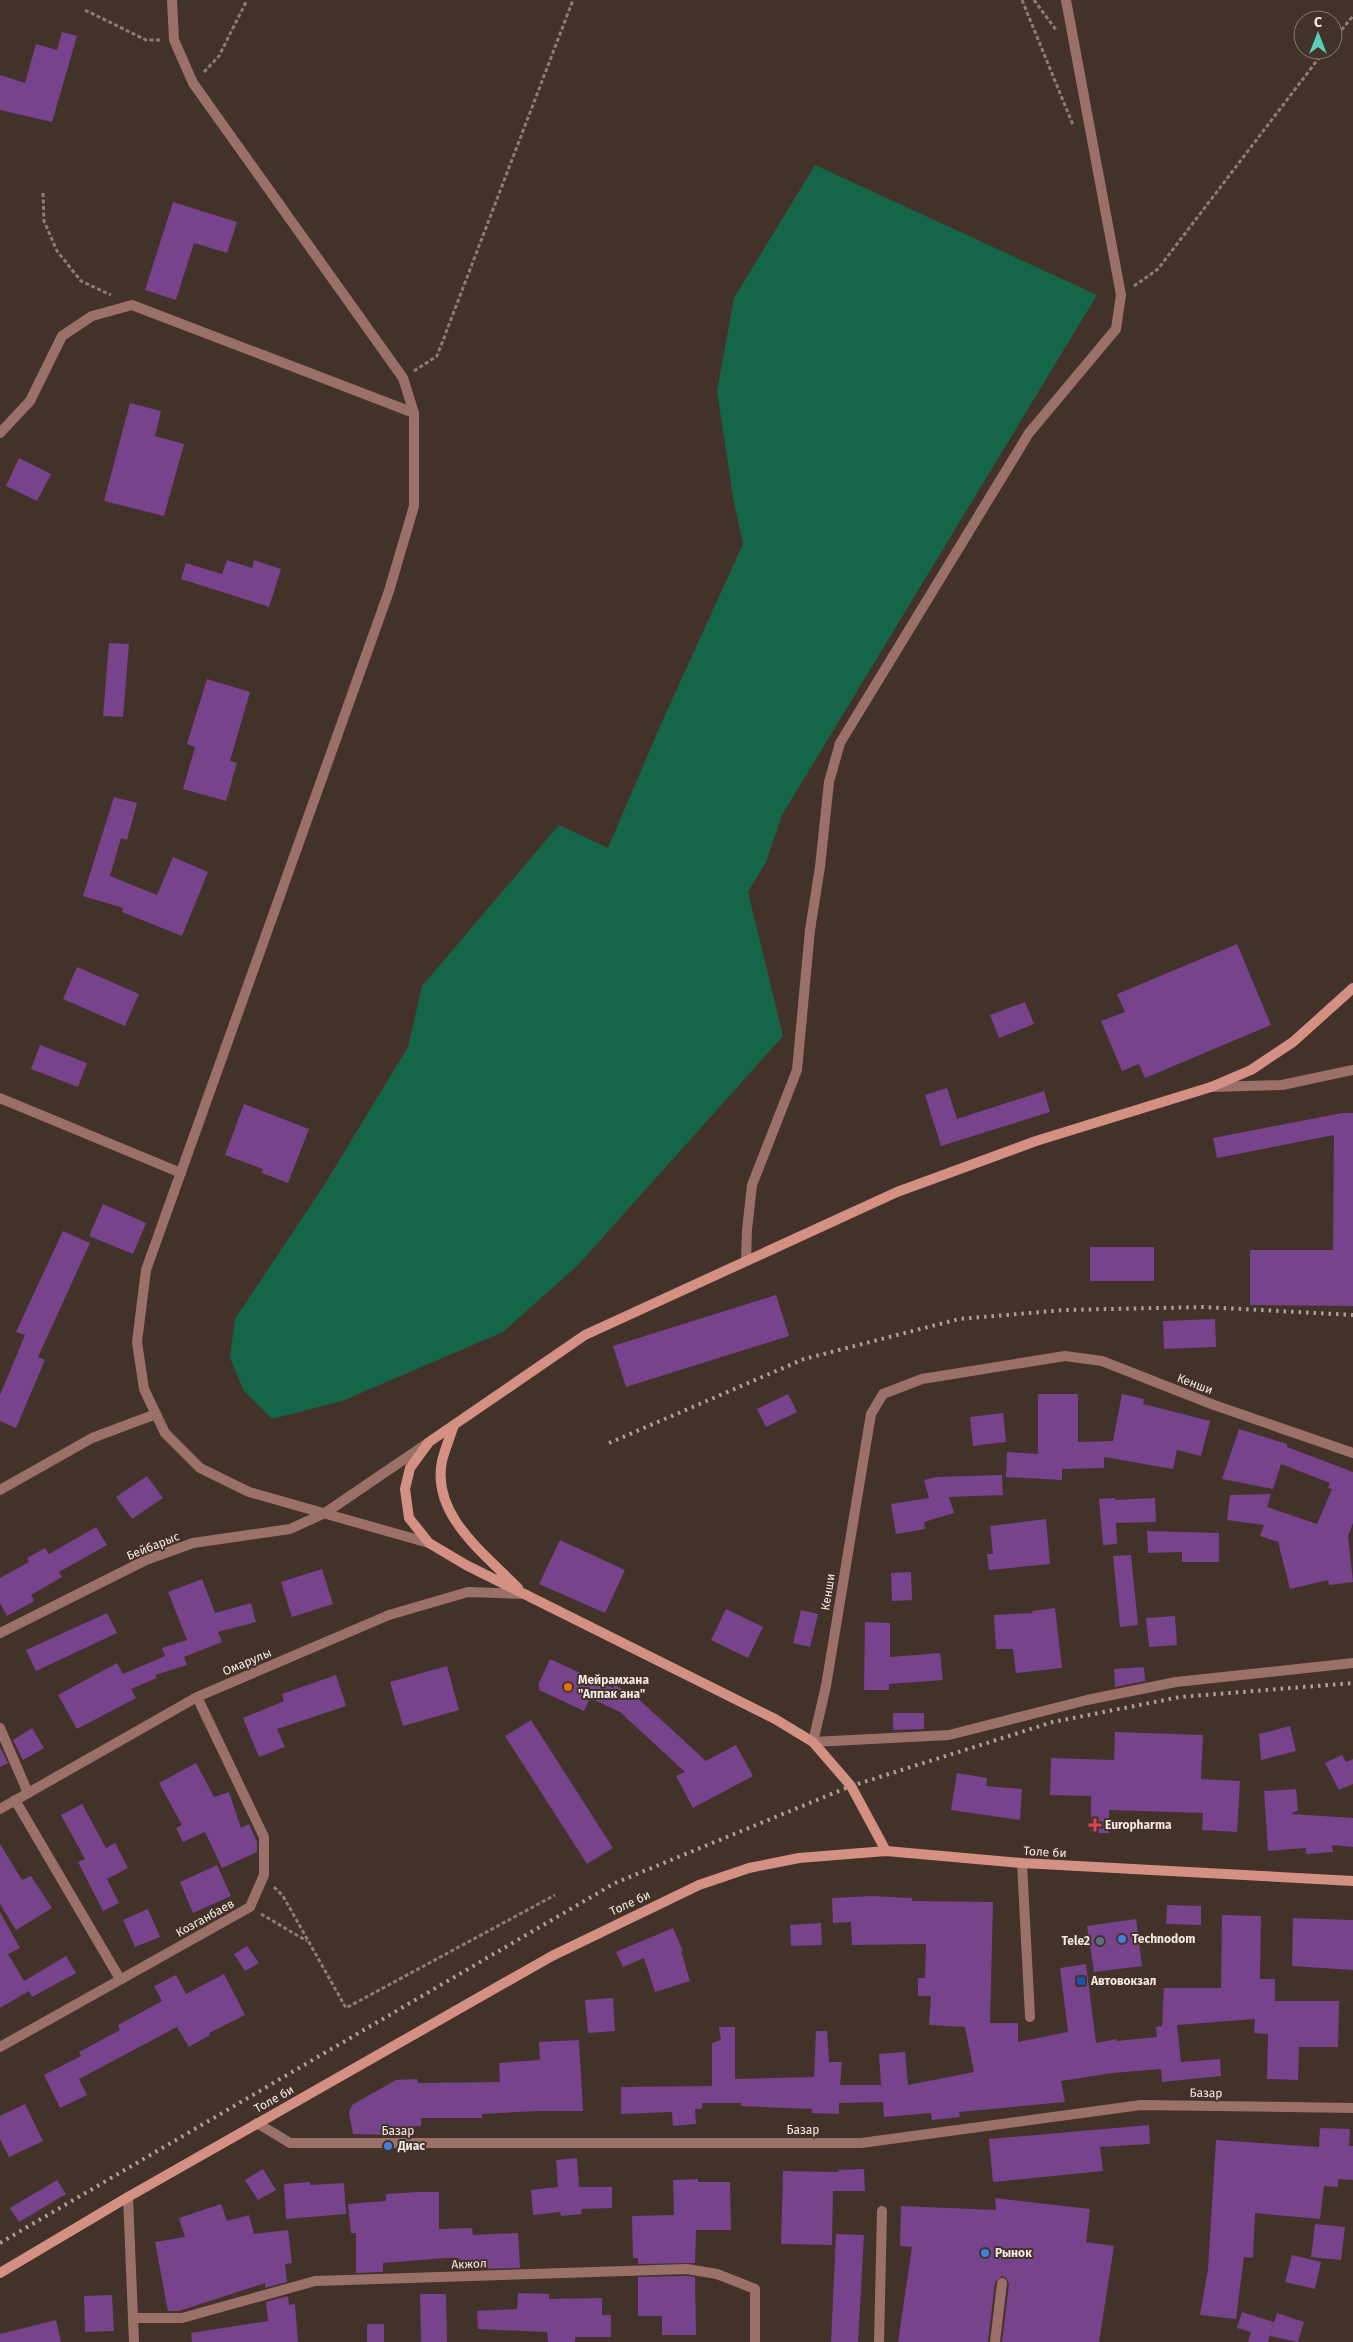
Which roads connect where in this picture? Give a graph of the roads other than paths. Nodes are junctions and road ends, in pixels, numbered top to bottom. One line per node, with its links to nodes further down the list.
1 (172, 0): 3 (street)
2 (1066, 0): 10 (street)
3 (414, 413): 4 (street); 9 (street)
4 (0, 434)
5 (1353, 988): 7 (main road)
6 (1353, 1070): 7 (street)
7 (1211, 1087): 10 (main road)
8 (0, 1098): 9 (street)
9 (180, 1173): 11 (street)
10 (746, 1261): 12 (main road)
11 (156, 1414): 15 (street); 16 (street)
12 (454, 1425): 13 (main road); 18 (main road)
13 (429, 1442): 16 (street, Бейбарыс); 17 (main road)
14 (1353, 1454): 23 (street, Кенши)
15 (0, 1490)
16 (325, 1513): 17 (street); 19 (street, Бейбарыс)
17 (429, 1543): 18 (main road)
18 (524, 1594): 21 (street, Омарулы); 23 (main road)
19 (0, 1633)
20 (1353, 1663): 23 (street)
21 (197, 1697): 24 (street, Омарулы); 30 (street, Козганбаев)
22 (0, 1728): 24 (street)
23 (813, 1742): 27 (main road)
24 (28, 1793): 25 (street, Омарулы)
25 (15, 1800): 26 (street, Омарулы); 30 (street)
26 (0, 1809)
27 (886, 1851): 28 (main road, Толе би); 34 (main road, Толе би)
28 (1022, 1863): 29 (main road, Толе би); 31 (street)
29 (1353, 1881)
30 (120, 1980): 32 (street, Козганбаев)
31 (1030, 2017)
32 (0, 2047)
33 (1353, 2108): 34 (street, Базар)
34 (257, 2123): 35 (main road, Толе би)
35 (128, 2196): 37 (main road, Толе би); 39 (street)
36 (882, 2212): 42 (street)
37 (0, 2273)
38 (1002, 2283): 43 (street)
39 (133, 2318): 40 (street); 41 (street, Акжол)
40 (134, 2342)
41 (755, 2342)
42 (878, 2342)
43 (995, 2342)

